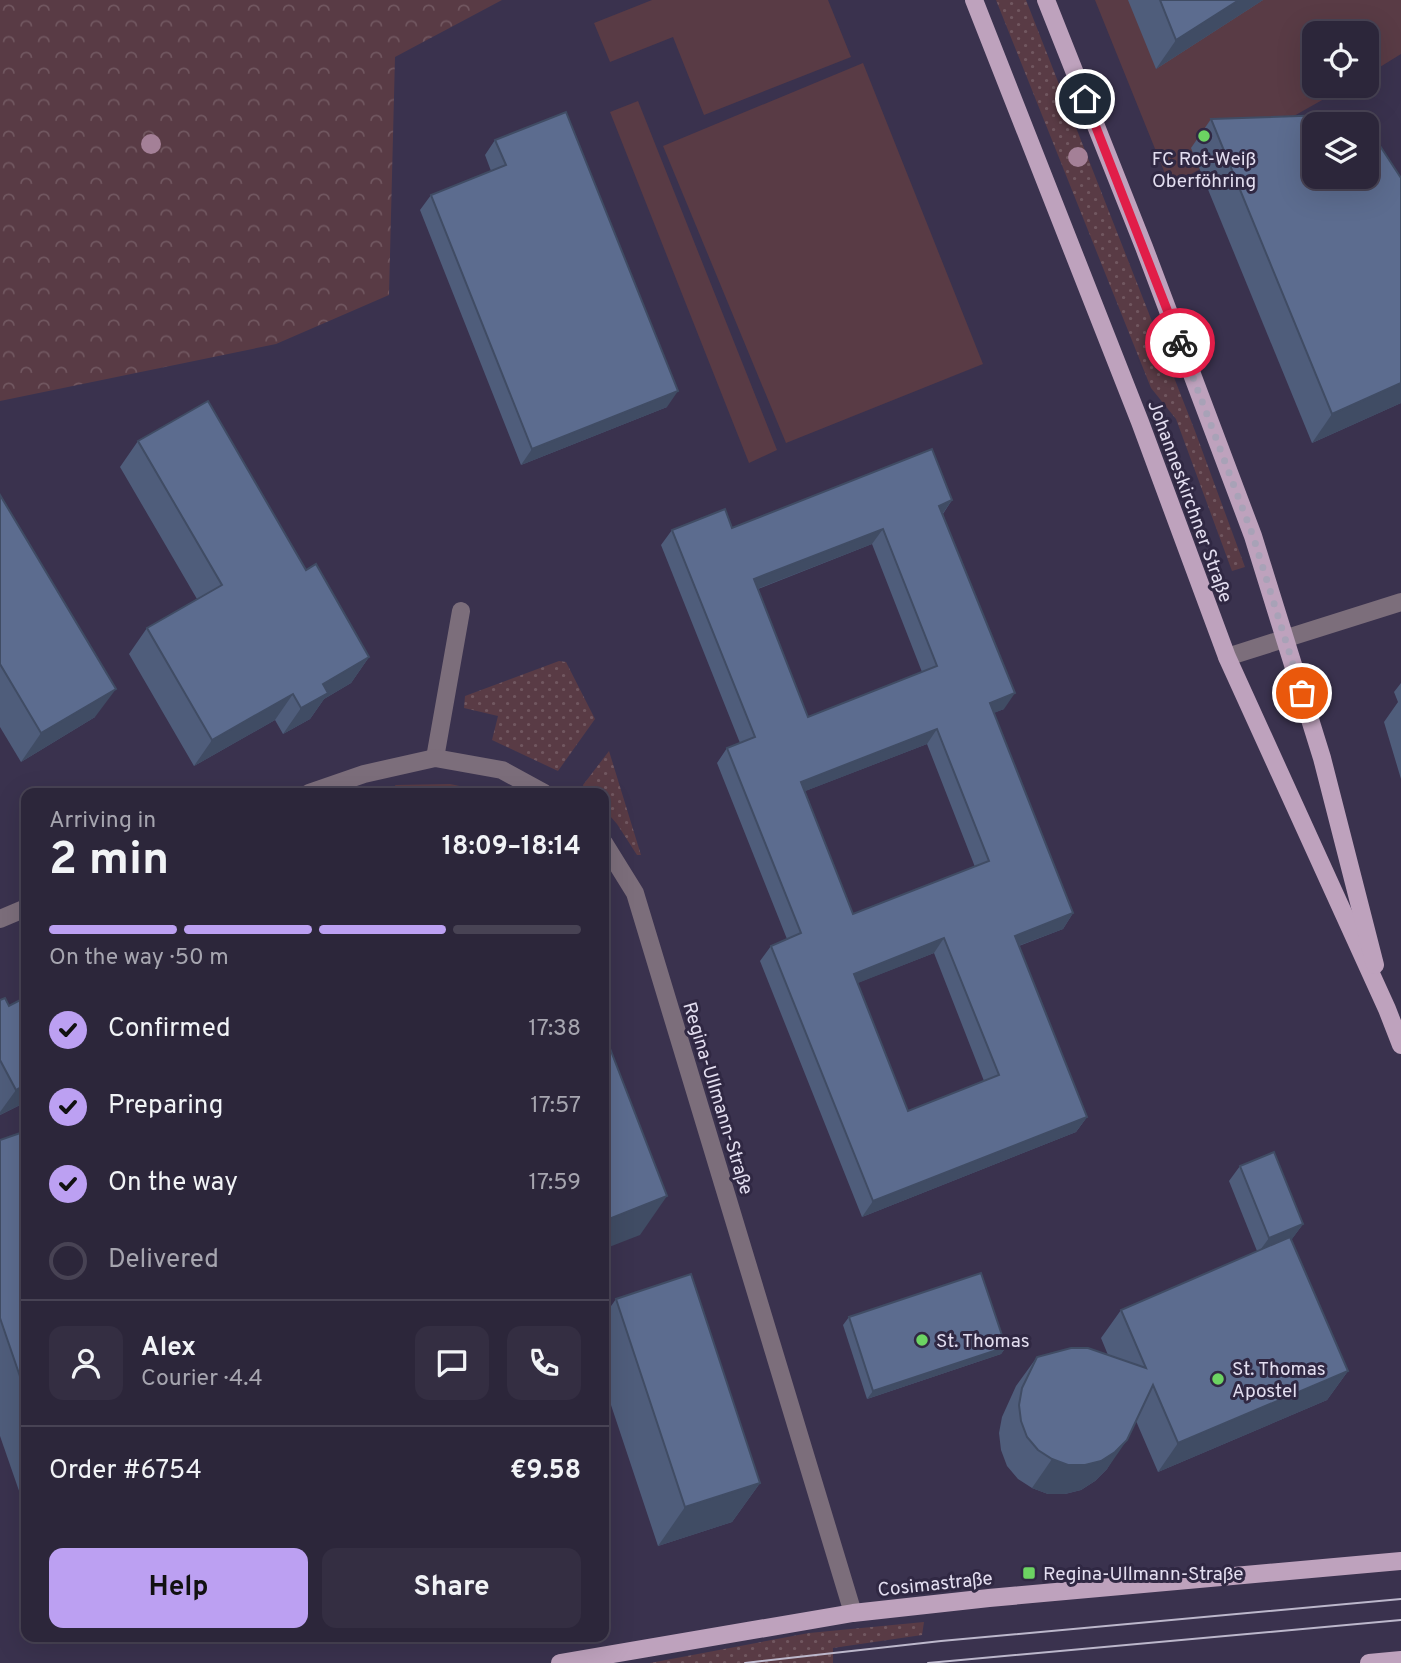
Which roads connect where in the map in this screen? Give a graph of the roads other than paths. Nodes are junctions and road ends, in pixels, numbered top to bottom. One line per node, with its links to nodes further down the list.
1 (974, 0): 6 (main road, Johanneskirchner Straße)
2 (1046, 0): 5 (main road, Johanneskirchner Straße)
3 (1401, 602): 5 (street)
4 (461, 611): 7 (street)
5 (1286, 639): 6 (street); 13 (main road, Johanneskirchner Straße)
6 (1227, 657): 13 (main road, Johanneskirchner Straße)
7 (435, 758): 8 (street); 9 (street)
8 (323, 788)
9 (535, 788)
10 (609, 851): 16 (street, Regina-Ullmann-Straße)
11 (21, 910): 12 (street)
12 (0, 919)
13 (1387, 1009): 14 (main road, Johanneskirchner Straße)
14 (1401, 1045)
15 (1401, 1561): 16 (main road, Cosimastraße)
16 (853, 1613): 18 (main road, Cosimastraße)
17 (1401, 1660): 19 (main road)
18 (560, 1663)
19 (1368, 1663)

